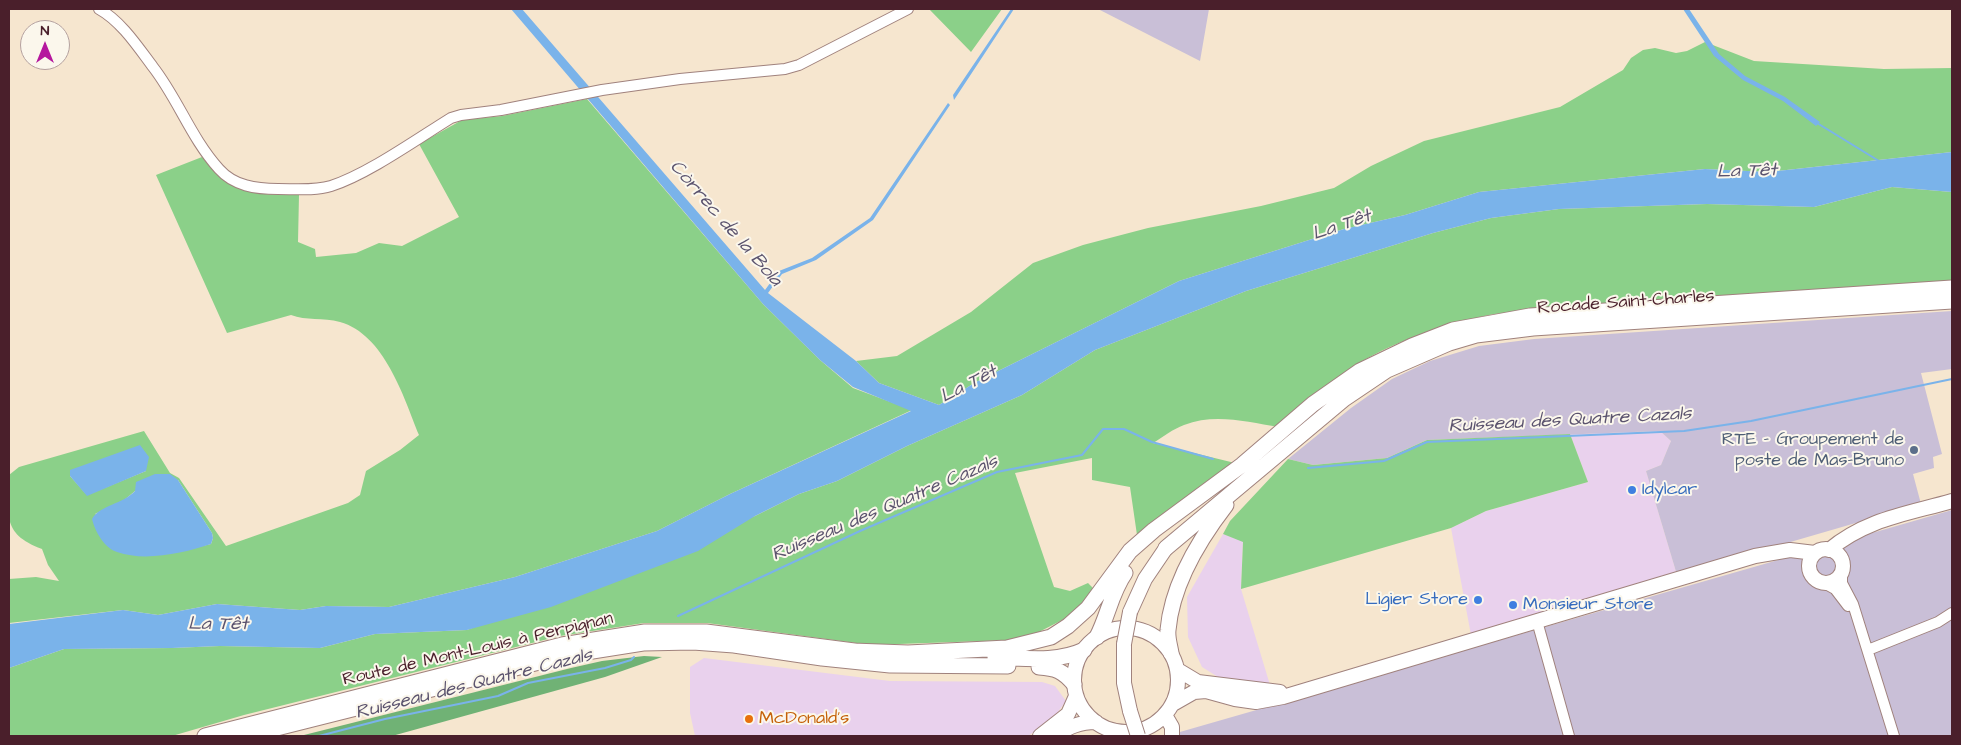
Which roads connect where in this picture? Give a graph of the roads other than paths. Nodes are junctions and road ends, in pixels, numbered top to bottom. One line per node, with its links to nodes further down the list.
1 (99, 9): 2 (street)
2 (908, 9)
3 (1952, 288): 5 (highway, Rocade Saint-Charles)
4 (1952, 301): 7 (highway, Rocade Saint-Charles)
5 (1395, 354): 6 (highway); 10 (highway)
6 (1350, 377): 20 (highway); 23 (highway)
7 (1324, 416): 10 (highway); 24 (highway)
8 (1952, 501): 9 (main road)
9 (1912, 512): 11 (main road); 12 (main road)
10 (1166, 548): 35 (main road, bridge)
11 (1822, 551): 12 (main road); 13 (main road); 14 (main road)
12 (1841, 559): 15 (main road)
13 (1716, 569): 14 (main road); 19 (main road)
14 (1810, 569): 16 (main road)
15 (1842, 574): 16 (main road); 17 (street)
16 (1824, 583): 17 (street)
17 (1855, 613): 22 (street)
18 (1952, 613): 22 (street)
19 (1537, 621): 27 (main road); 37 (street)
20 (1097, 637): 21 (main road); 24 (main road)
21 (1084, 650): 25 (highway); 28 (main road)
22 (1868, 650): 38 (street)
23 (852, 651): 25 (highway, Route de Mont-Louis à Perpignan); 31 (highway, Route de Mont-Louis à Perpignan)
24 (1171, 653): 26 (main road)
25 (1002, 661): 28 (highway); 32 (highway, Route de Mont-Louis à Perpignan)
26 (1178, 670): 27 (main road); 29 (main road)
27 (1302, 689): 29 (main road)
28 (1075, 690): 30 (main road); 33 (main road)
29 (1169, 710): 30 (main road); 36 (main road)
30 (1102, 728): 34 (main road)
31 (205, 736)
32 (245, 736)
33 (1040, 736)
34 (1053, 736)
35 (1138, 736)
36 (1172, 736)
37 (1569, 736)
38 (1894, 736)

